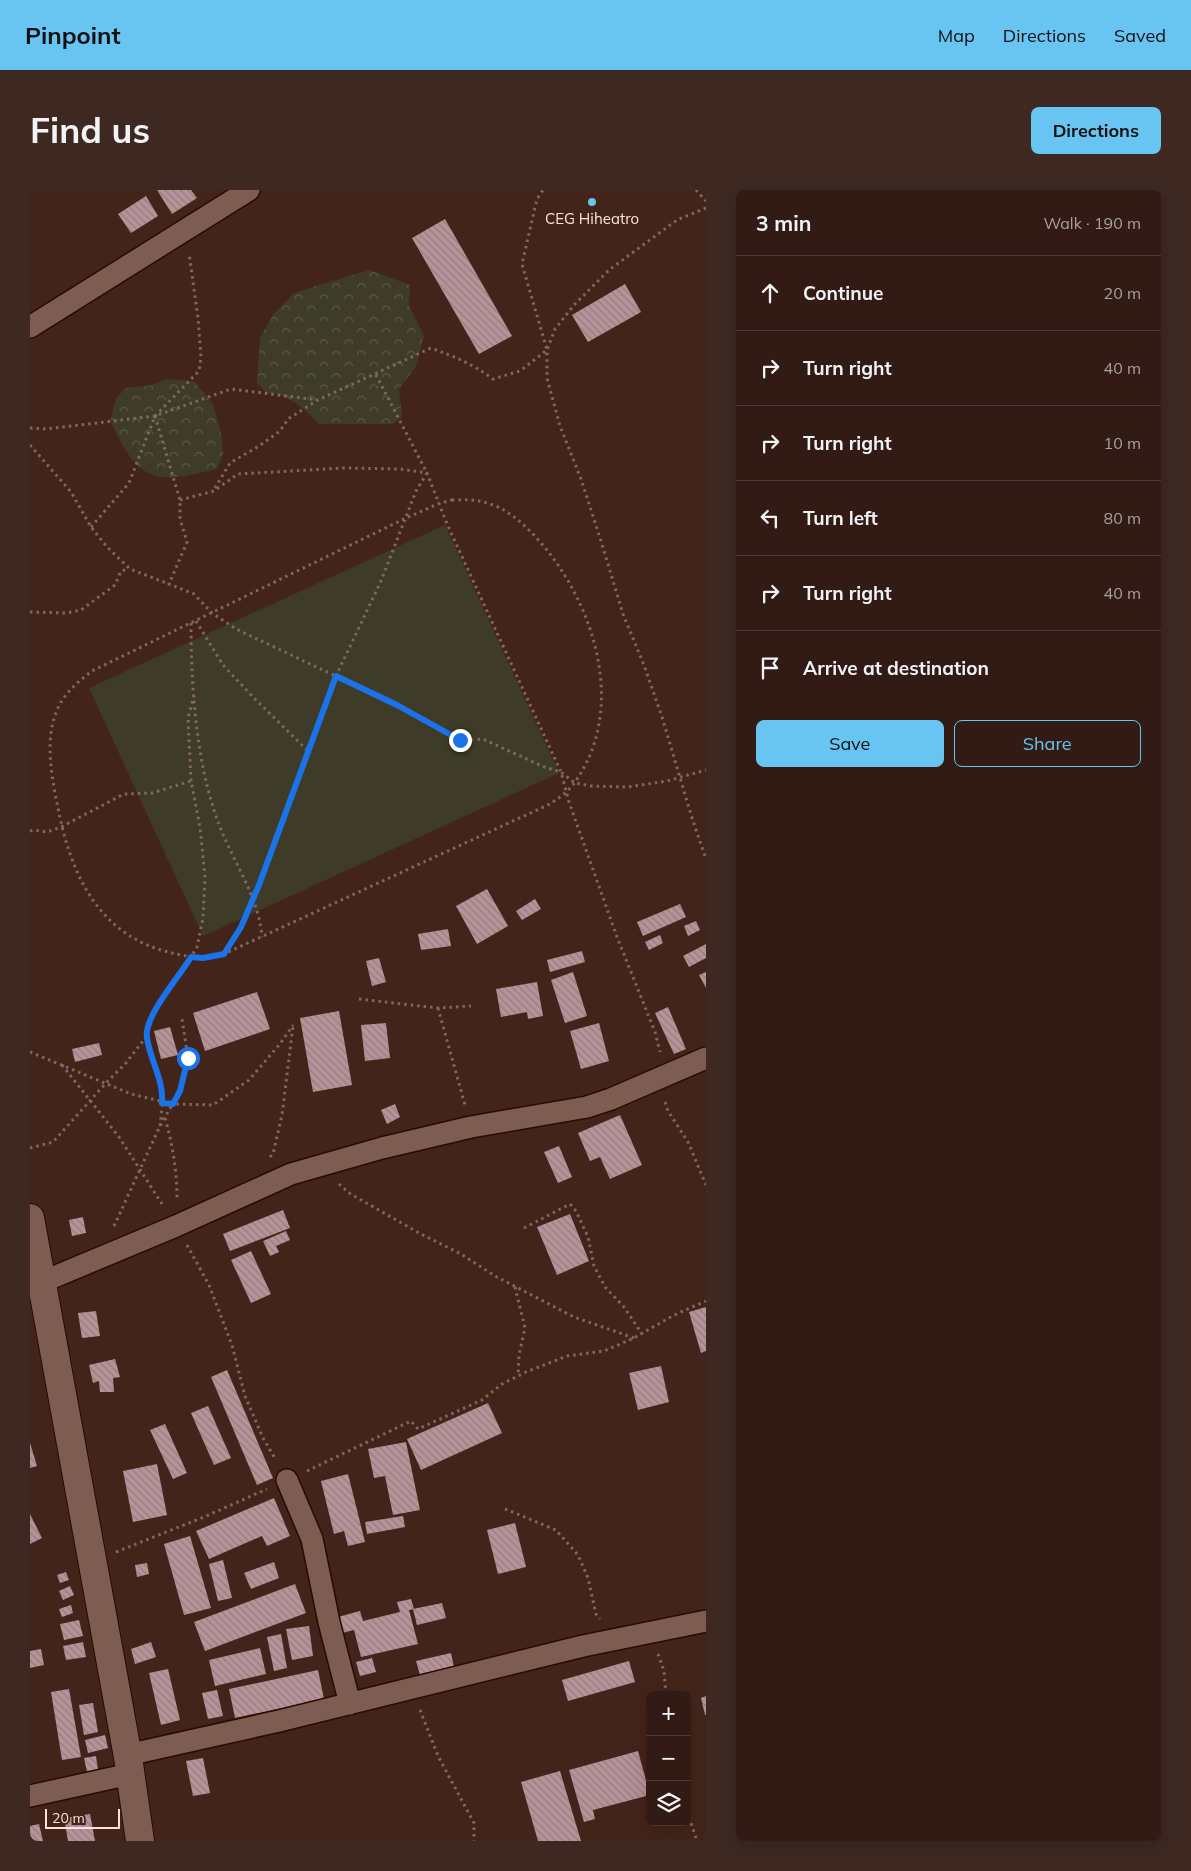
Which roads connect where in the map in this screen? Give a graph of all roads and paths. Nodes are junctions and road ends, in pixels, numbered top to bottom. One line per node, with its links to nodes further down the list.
1 (249, 190): 6 (street)
2 (543, 190): 8 (path)
3 (696, 190): 4 (path)
4 (706, 201)
5 (706, 208): 8 (path)
6 (178, 235): 7 (street); 11 (path)
7 (30, 327)
8 (547, 350): 9 (path); 31 (path)
9 (375, 374): 10 (path); 14 (path)
10 (318, 400): 11 (path); 15 (path)
11 (155, 416): 12 (path); 16 (path); 19 (path)
12 (30, 428)
13 (30, 445): 19 (path)
14 (427, 473): 15 (path); 17 (path); 18 (path)
15 (214, 491): 16 (path)
16 (180, 500): 21 (path)
17 (438, 504): 18 (path); 30 (path); 33 (path)
18 (406, 518): 23 (path); 26 (path)
19 (91, 527): 20 (path)
20 (130, 569): 21 (path); 22 (path)
21 (169, 584): 23 (path)
22 (30, 612)
23 (212, 613): 24 (path); 26 (path)
24 (196, 621): 25 (path); 28 (path)
25 (191, 624): 27 (path); 35 (path)
26 (336, 676): 28 (path); 30 (path)
27 (194, 696): 32 (path); 38 (path)
28 (308, 750): 38 (path)
29 (706, 770): 31 (path)
30 (561, 772): 33 (path); 34 (path)
31 (680, 777): 33 (path); 37 (path)
32 (191, 780): 35 (path); 41 (path)
33 (575, 783): 34 (path)
34 (567, 791): 39 (path); 50 (path)
35 (61, 826): 36 (path); 41 (path)
36 (30, 831)
37 (706, 859)
38 (252, 902): 39 (path); 40 (path)
39 (262, 937): 40 (path)
40 (224, 954): 41 (path)
41 (191, 957): 46 (path)
42 (359, 999): 44 (path)
43 (471, 1006): 44 (path)
44 (438, 1008): 57 (path)
45 (182, 1019): 54 (path)
46 (146, 1037): 51 (path); 53 (path)
47 (30, 1052): 49 (path)
48 (706, 1058): 50 (street)
49 (62, 1065): 51 (path); 52 (path)
50 (657, 1080): 57 (street); 62 (path)
51 (106, 1083): 52 (path); 53 (path)
52 (90, 1101): 58 (path); 61 (path)
53 (162, 1103): 54 (path); 56 (path)
54 (173, 1104): 55 (path); 59 (path)
55 (165, 1117): 56 (path); 64 (path)
56 (160, 1126): 61 (path)
57 (471, 1127): 60 (street)
58 (30, 1148)
59 (268, 1161)
60 (320, 1166): 64 (street); 68 (path)
61 (141, 1170): 64 (path); 66 (path)
62 (706, 1185)
63 (30, 1218): 67 (street)
64 (176, 1226): 66 (street); 74 (path)
65 (524, 1228): 70 (path)
66 (105, 1256): 67 (street)
67 (42, 1282): 77 (street)
68 (515, 1287): 71 (path); 72 (path)
69 (706, 1301): 70 (path)
70 (642, 1334): 71 (path)
71 (634, 1338): 72 (path)
72 (518, 1376): 73 (path)
73 (411, 1421)
74 (287, 1480): 83 (street)
75 (505, 1509): 80 (path)
76 (204, 1517): 77 (path)
77 (92, 1562): 84 (street)
78 (706, 1621): 79 (street)
79 (651, 1632): 80 (street); 82 (path)
80 (616, 1639): 81 (street)
81 (412, 1688): 83 (street); 88 (path)
82 (666, 1691)
83 (350, 1704): 84 (street)
84 (128, 1765): 85 (street); 87 (street)
85 (30, 1796)
86 (691, 1823): 89 (path)
87 (140, 1841)
88 (474, 1841)
89 (697, 1841)

